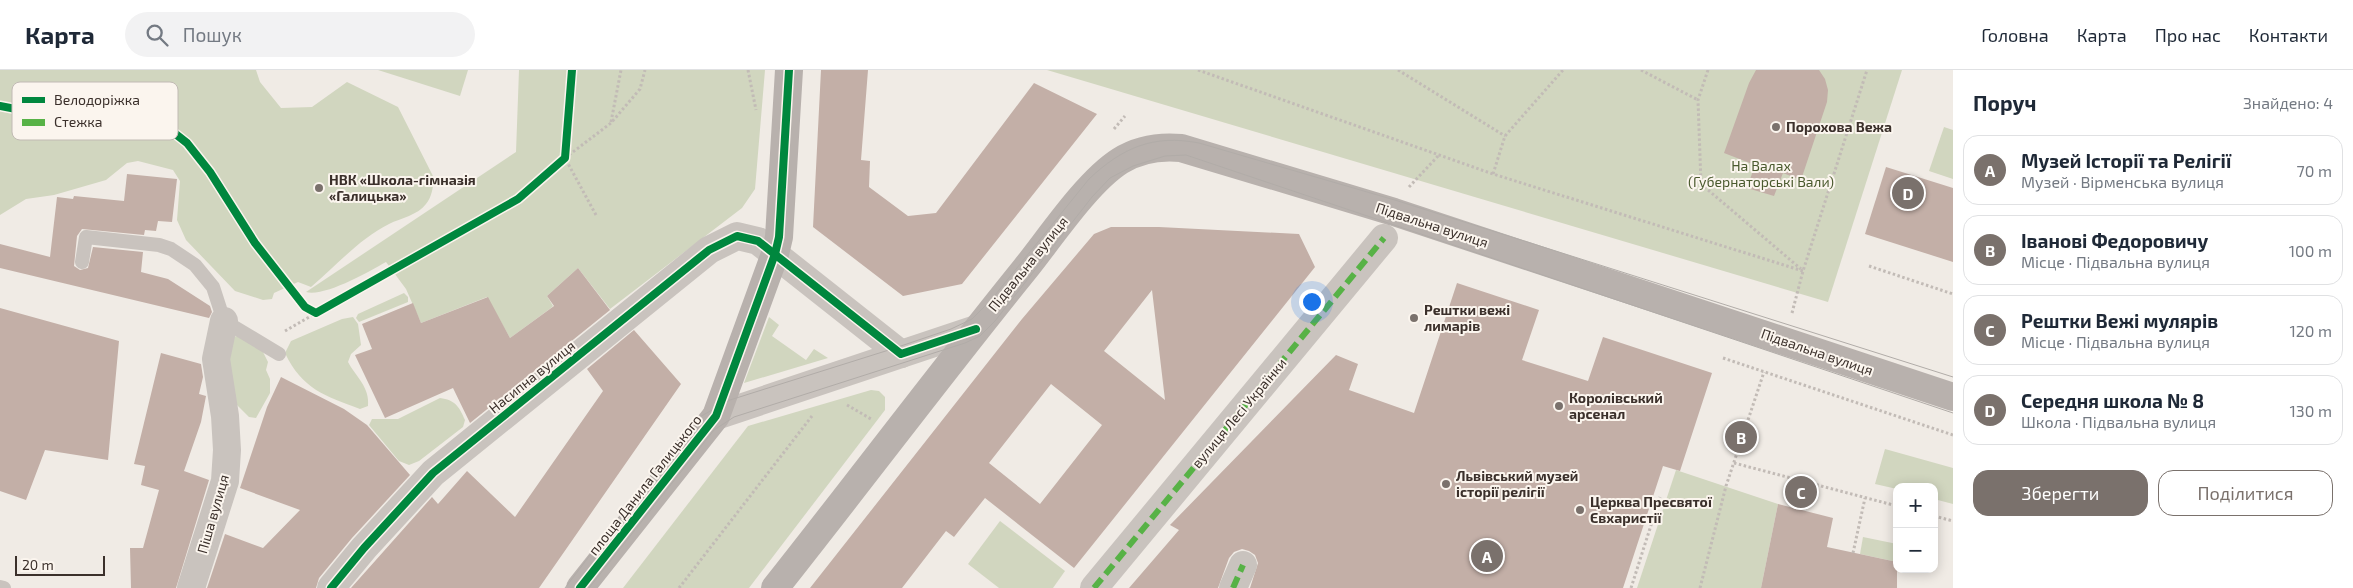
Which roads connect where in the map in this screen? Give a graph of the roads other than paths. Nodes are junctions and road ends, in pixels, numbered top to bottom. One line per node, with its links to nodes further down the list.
1 (789, 70): 3 (main road, площа Данила Галицького)
2 (1384, 238): 17 (street, вулиця Лесі Українки)
3 (775, 254): 8 (street); 10 (main road, площа Данила Галицького); 14 (street, Насипна вулиця)
4 (82, 262): 5 (lane)
5 (224, 321): 7 (lane); 13 (street, Піша вулиця)
6 (976, 329): 8 (street, площа Данила Галицького); 9 (main road, Підвальна вулиця); 16 (main road)
7 (279, 354)
8 (901, 354): 10 (street, площа Данила Галицького)
9 (1953, 397)
10 (716, 416): 15 (main road, площа Данила Галицького)
11 (0, 587): 12 (lane)
12 (4, 588)
13 (190, 588)
14 (331, 588)
15 (580, 588)
16 (775, 588)
17 (1094, 588)

